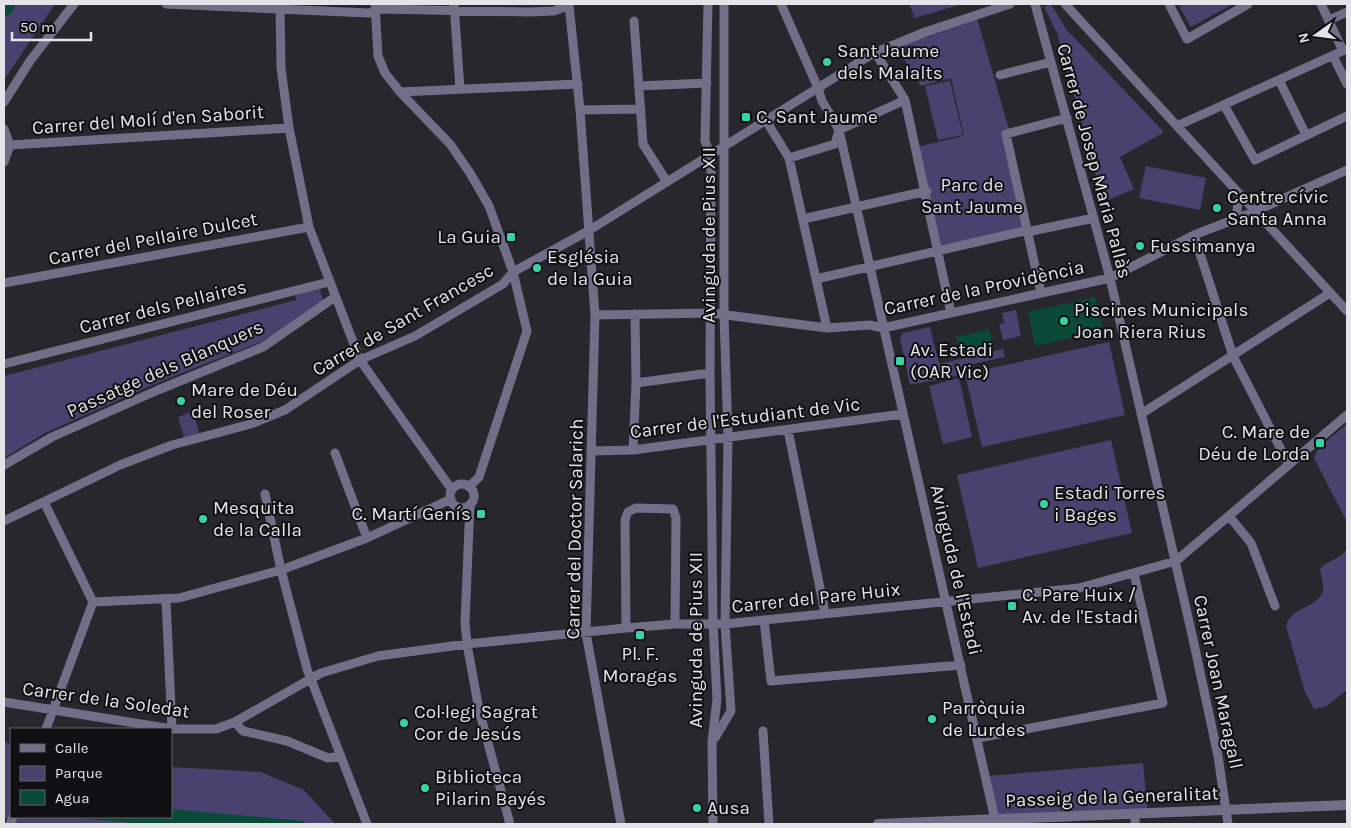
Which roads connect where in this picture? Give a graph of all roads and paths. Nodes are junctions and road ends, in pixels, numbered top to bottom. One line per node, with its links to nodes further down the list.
1 (74, 4): 35 (street)
2 (166, 4): 13 (street)
3 (569, 4): 17 (street); 28 (street, Carrer del Doctor Salarich)
4 (708, 4): 27 (street, Avinguda de Pius XII)
5 (724, 4): 47 (street, Avinguda de Pius XII)
6 (781, 4): 31 (street, Avinguda de l'Estadi)
7 (1010, 4): 22 (street, Carrer de Sant Francesc)
8 (1035, 4): 24 (street, Carrer de Josep Maria Pallàs)
9 (1065, 4): 42 (street)
10 (1169, 4): 11 (street)
11 (1248, 4)
12 (1321, 4): 19 (street)
13 (233, 6): 14 (street)
14 (280, 7): 15 (street); 43 (street)
15 (375, 7): 16 (street); 33 (street)
16 (453, 7): 17 (street); 32 (street)
17 (528, 8)
18 (1347, 12): 19 (street)
19 (1329, 20): 21 (street)
20 (634, 21): 30 (street)
21 (1345, 50): 23 (street)
22 (873, 51): 31 (street, Carrer de Sant Francesc); 34 (street)
23 (1332, 56): 26 (street); 29 (street)
24 (1051, 62): 25 (street); 40 (street, Carrer de Josep Maria Pallàs)
25 (1000, 75)
26 (1279, 80): 36 (street); 46 (street)
27 (706, 83): 30 (street); 49 (street, Avinguda de Pius XII)
28 (578, 84): 32 (street); 38 (street, Carrer del Doctor Salarich)
29 (1347, 84)
30 (639, 86): 37 (street)
31 (818, 88): 41 (street, Carrer de Sant Francesc); 45 (street, Avinguda de l'Estadi)
32 (460, 90): 33 (street)
33 (400, 92): 67 (street)
34 (906, 100): 45 (street); 54 (street)
35 (4, 102)
36 (1224, 104): 42 (street); 46 (street)
37 (640, 109): 38 (street); 53 (street)
38 (580, 110): 62 (street, Carrer del Doctor Salarich)
39 (1347, 116): 46 (street)
40 (1067, 118): 58 (street, Carrer de Josep Maria Pallàs); 63 (street)
41 (765, 119): 47 (street, Carrer de Sant Francesc); 50 (street)
42 (1179, 126): 55 (street)
43 (289, 128): 48 (street, Carrer del Molí d'en Saborit); 61 (street)
44 (4, 129): 48 (street)
45 (839, 130): 50 (street); 56 (street, Avinguda de l'Estadi)
46 (1306, 135)
47 (725, 144): 49 (street, Carrer de Sant Francesc); 80 (street, Avinguda de Pius XII)
48 (10, 145): 51 (street)
49 (710, 154): 53 (street, Carrer de Sant Francesc); 76 (street, Avinguda de Pius XII)
50 (789, 158): 59 (street)
51 (4, 162)
52 (1347, 170): 57 (street, Carrer de la Providència)
53 (667, 182): 62 (street, Carrer de Sant Francesc)
54 (926, 191): 56 (street); 65 (street)
55 (1239, 194): 57 (street); 60 (street)
56 (857, 206): 59 (street); 66 (street, Avinguda de l'Estadi)
57 (1256, 211): 60 (street, Carrer de la Providència); 73 (street)
58 (1094, 218): 63 (street); 68 (street, Carrer de Josep Maria Pallàs)
59 (803, 219): 69 (street)
60 (1236, 219): 64 (street, Carrer de la Providència)
61 (309, 227): 70 (street); 71 (street, Carrer del Pellaire Dulcet)
62 (588, 231): 67 (street, Carrer de Sant Francesc); 79 (street, Carrer del Doctor Salarich)
63 (1027, 232): 65 (street); 72 (street)
64 (1194, 235): 68 (street, Carrer de la Providència); 83 (street)
65 (937, 253): 66 (street); 77 (street)
66 (870, 267): 69 (street); 82 (street, Avinguda de l'Estadi)
67 (513, 272): 84 (street, Carrer de Sant Francesc); 99 (street)
68 (1110, 278): 72 (street, Carrer de la Providència); 89 (street, Carrer de Josep Maria Pallàs)
69 (816, 279): 81 (street)
70 (329, 282): 74 (street); 85 (street, Carrer dels Pellaires)
71 (4, 283)
72 (1041, 293): 77 (street, Carrer de la Providència)
73 (1330, 293): 75 (street); 83 (street)
74 (335, 297): 84 (street); 97 (street, Passatge dels Blanquers)
75 (1347, 312)
76 (711, 313): 78 (street, Carrer de la Providència); 80 (street, Carrer de la Providència); 86 (street, Avinguda de Pius XII)
77 (951, 313): 82 (street, Carrer de la Providència)
78 (635, 314): 79 (street, Carrer de la Providència); 87 (street)
79 (596, 315): 95 (street, Carrer del Doctor Salarich)
80 (724, 315): 81 (street, Carrer de la Providència); 92 (street, Avinguda de Pius XII)
81 (827, 328): 82 (street, Carrer de la Providència)
82 (883, 328): 88 (street, Avinguda de l'Estadi)
83 (1233, 356): 89 (street); 98 (street)
84 (360, 360): 101 (street); 102 (street, Carrer de Sant Francesc)
85 (4, 364)
86 (710, 373): 87 (street); 93 (street, Avinguda de Pius XII)
87 (636, 383): 94 (street)
88 (903, 414): 91 (street, Carrer de l'Estudiant de Vic); 111 (street, Avinguda de l'Estadi)
89 (1142, 414): 107 (street, Carrer de Josep Maria Pallàs)
90 (1347, 415): 98 (street)
91 (788, 430): 92 (street, Carrer de l'Estudiant de Vic); 114 (street)
92 (728, 436): 93 (street, Carrer de l'Estudiant de Vic); 118 (street, Avinguda de Pius XII)
93 (711, 438): 94 (street, Carrer de l'Estudiant de Vic); 116 (street, Avinguda de Pius XII)
94 (633, 450): 95 (street, Carrer de l'Estudiant de Vic)
95 (592, 452): 120 (street, Carrer del Doctor Salarich)
96 (336, 453): 106 (street)
97 (4, 465)
98 (1288, 465): 104 (street)
99 (469, 487): 101 (street); 103 (street)
100 (265, 494): 108 (street)
101 (451, 495): 103 (street); 106 (street)
102 (44, 502): 105 (street, Carrer de Sant Francesc); 112 (street)
103 (470, 504): 121 (street)
104 (1228, 516): 107 (street); 113 (street)
105 (4, 521)
106 (366, 538): 108 (street)
107 (1176, 561): 109 (street, Carrer del Pare Huix); 136 (street, Carrer Joan Maragall)
108 (281, 570): 110 (street); 123 (street)
109 (1134, 573): 111 (street, Carrer del Pare Huix); 132 (street)
110 (166, 600): 112 (street); 129 (street)
111 (947, 601): 114 (street, Carrer del Pare Huix); 122 (street, Avinguda de l'Estadi)
112 (93, 602): 125 (street)
113 (1275, 606)
114 (825, 613): 115 (street, Carrer del Pare Huix)
115 (764, 620): 118 (street, Carrer del Pare Huix); 122 (street)
116 (714, 623): 117 (street, Carrer del Pare Huix); 118 (street, Carrer del Pare Huix); 133 (street, Avinguda de Pius XII)
117 (675, 624): 119 (street, Carrer del Pare Huix); 119 (street)
118 (725, 624): 133 (street, Avinguda de Pius XII)
119 (626, 628): 120 (street, Carrer del Pare Huix)
120 (586, 633): 121 (street, Carrer del Pare Huix); 141 (street, Carrer del Doctor Salarich)
121 (467, 644): 123 (street, Carrer del Pare Huix); 140 (street)
122 (961, 665): 132 (street, Avinguda de l'Estadi)
123 (311, 678): 126 (street, Carrer de la Soledat); 134 (street)
124 (4, 702): 125 (street, Carrer de la Soledat)
125 (53, 711): 127 (street); 128 (street, Carrer de la Soledat)
126 (235, 722): 130 (street, Carrer de la Soledat); 134 (street)
127 (46, 728)
128 (165, 728)
129 (172, 728)
130 (172, 729)
131 (763, 731): 143 (street)
132 (978, 738): 138 (street, Avinguda de l'Estadi)
133 (712, 742): 142 (street)
134 (341, 756): 139 (street)
135 (1347, 805): 136 (street, Passeig de la Generalitat)
136 (1226, 810): 137 (street, Passeig de la Generalitat); 145 (street, Carrer Joan Maragall)
137 (1135, 819): 138 (street, Passeig de la Generalitat)
138 (996, 822): 144 (street, Passeig de la Generalitat)
139 (367, 824)
140 (510, 824)
141 (621, 824)
142 (713, 824)
143 (768, 824)
144 (878, 824)
145 (1228, 824)

